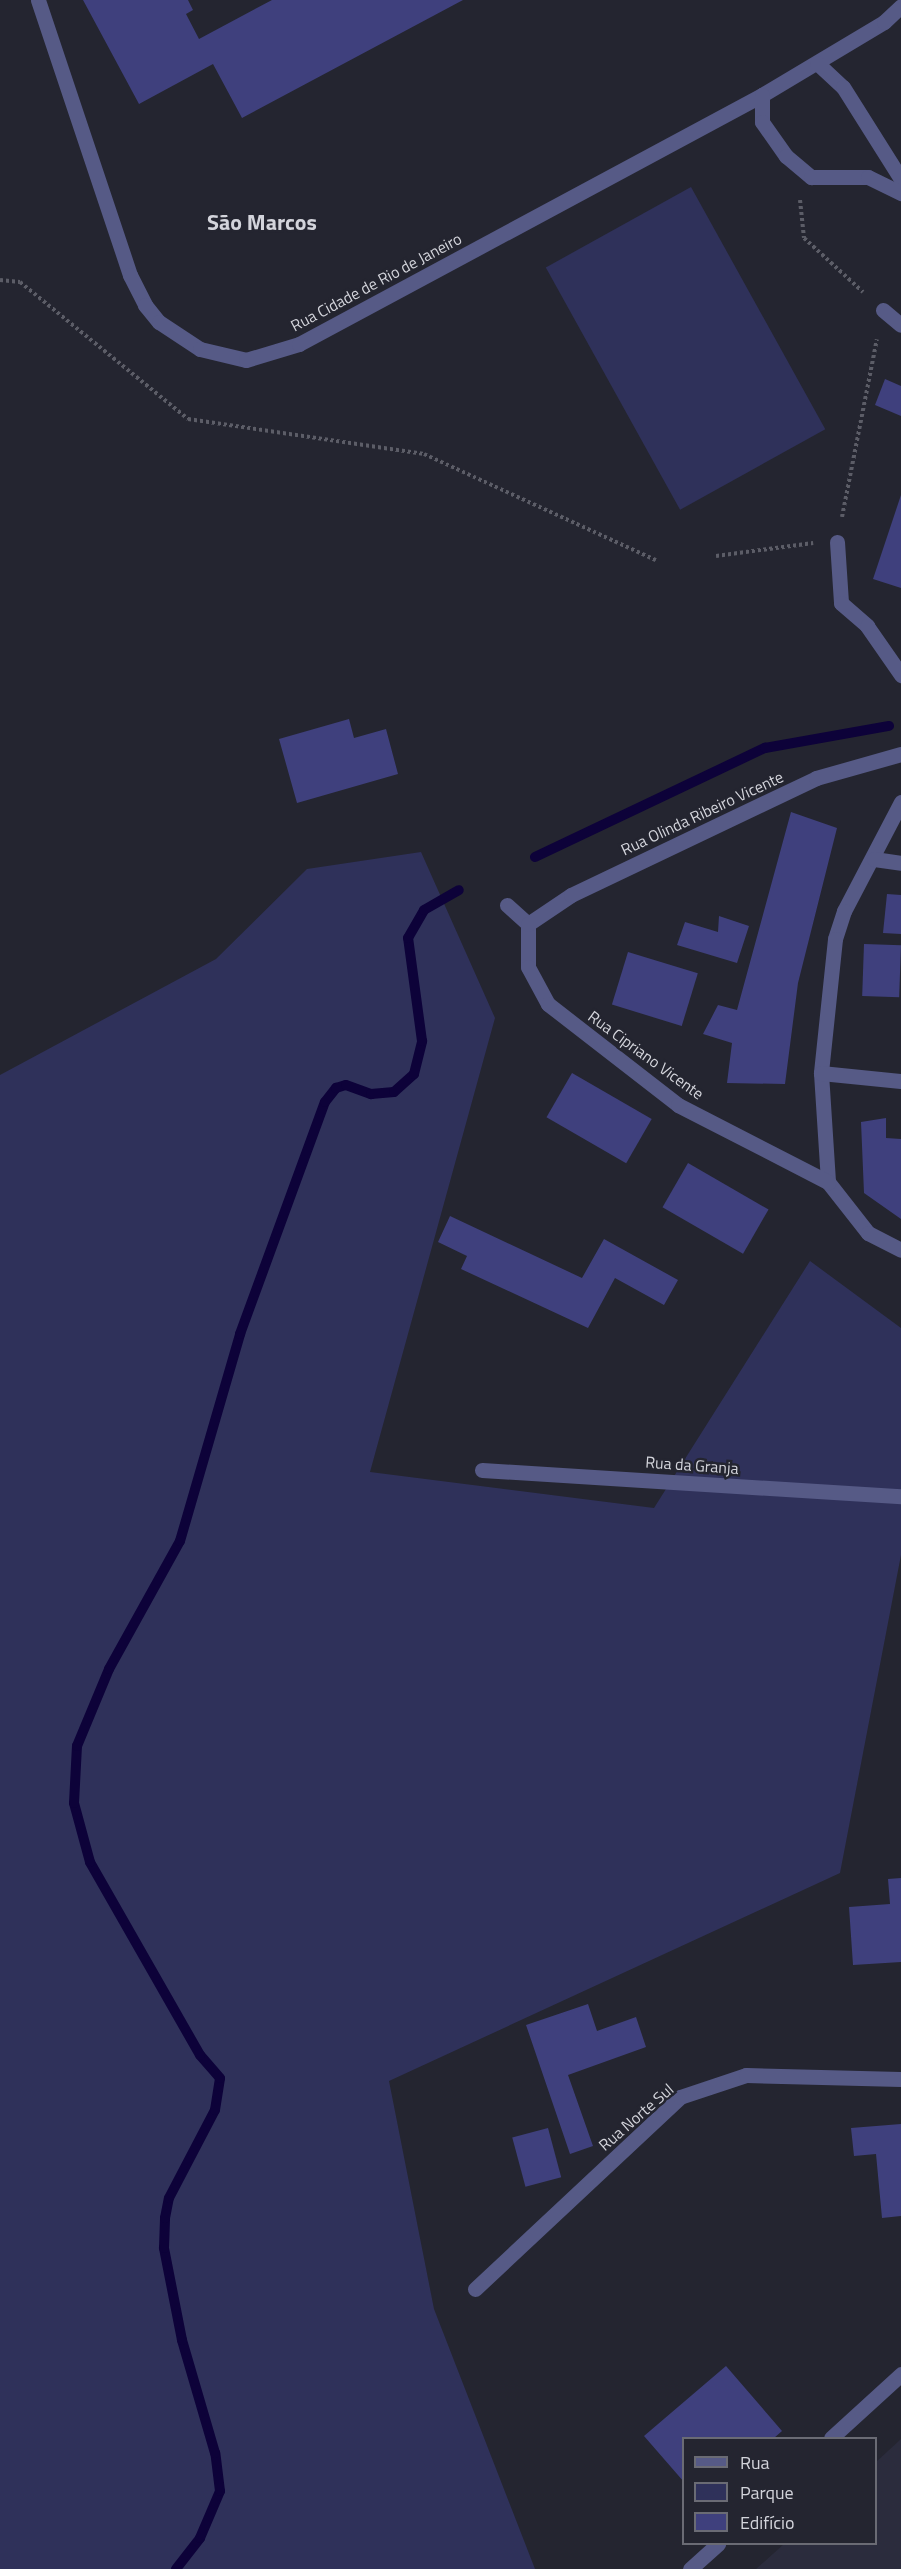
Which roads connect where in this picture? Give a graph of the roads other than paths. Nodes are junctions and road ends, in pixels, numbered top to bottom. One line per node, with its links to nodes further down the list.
1 (38, 0): 4 (street, Rua Cidade de Rio de Janeiro)
2 (901, 6): 3 (street, Rua Cidade de Rio de Janeiro)
3 (817, 63): 4 (street, Rua Cidade de Rio de Janeiro); 5 (street)
4 (762, 95): 6 (street)
5 (901, 179)
6 (901, 193)
7 (883, 310): 8 (street)
8 (901, 325)
9 (837, 542): 10 (street)
10 (901, 675)
11 (901, 754): 16 (street, Rua Olinda Ribeiro Vicente)
12 (901, 802): 13 (street)
13 (874, 859): 14 (street); 17 (street)
14 (901, 863)
15 (507, 905): 16 (street)
16 (528, 924): 19 (street, Rua Cipriano Vicente)
17 (821, 1073): 18 (street); 19 (street)
18 (901, 1081)
19 (828, 1182): 20 (street)
20 (901, 1250)
21 (482, 1470): 22 (street, Rua da Granja)
22 (901, 1496)
23 (901, 2079): 24 (street, Rua Norte Sul)
24 (475, 2289)
25 (901, 2374): 26 (street)
26 (833, 2437)
27 (717, 2545): 28 (street)
28 (690, 2569)

